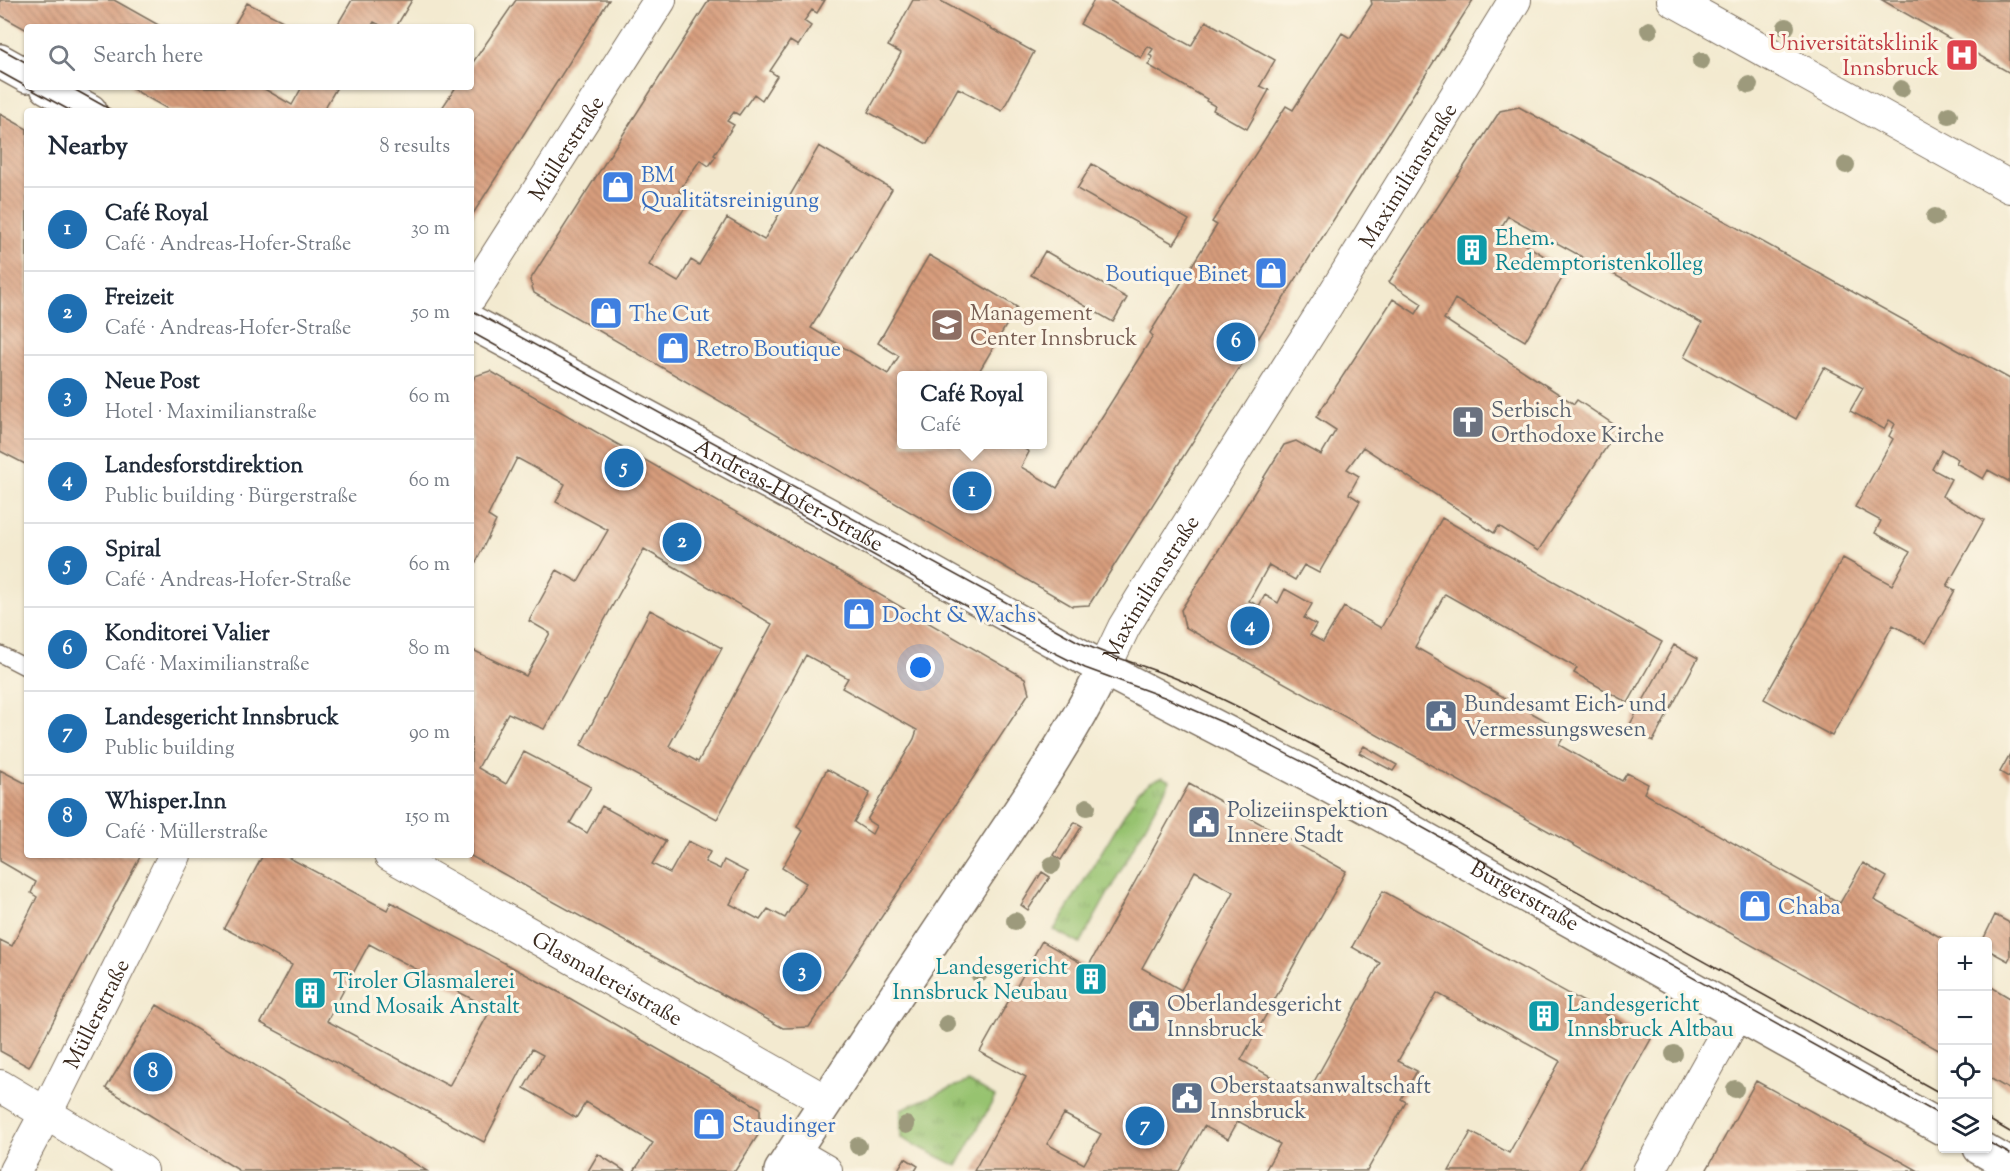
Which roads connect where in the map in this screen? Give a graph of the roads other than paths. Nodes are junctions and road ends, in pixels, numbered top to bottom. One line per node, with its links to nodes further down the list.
1 (660, 0): 9 (street, Müllerstraße)
2 (1515, 0): 13 (street, Maximilianstraße)
3 (1673, 0): 8 (street)
4 (0, 61): 5 (street)
5 (24, 74)
6 (52, 90): 7 (street)
7 (85, 108)
8 (2010, 187)
9 (474, 291)
10 (474, 324): 13 (street, Andreas-Hofer-Straße)
11 (0, 654): 12 (lane)
12 (24, 666)
13 (1104, 669): 16 (street, Bürgerstraße); 18 (street, Maximilianstraße)
14 (174, 858): 19 (street, Müllerstraße)
15 (395, 858): 18 (street, Glasmalereistraße)
16 (1737, 1014): 20 (street, Bürgerstraße); 27 (street)
17 (0, 1086): 19 (street)
18 (826, 1101): 22 (street, Maximilianstraße)
19 (46, 1113): 24 (street, Müllerstraße); 25 (street)
20 (1938, 1126)
21 (1988, 1153): 23 (street)
22 (787, 1161): 26 (street)
23 (2010, 1165)
24 (15, 1171)
25 (142, 1171)
26 (826, 1171)
27 (1649, 1171)

